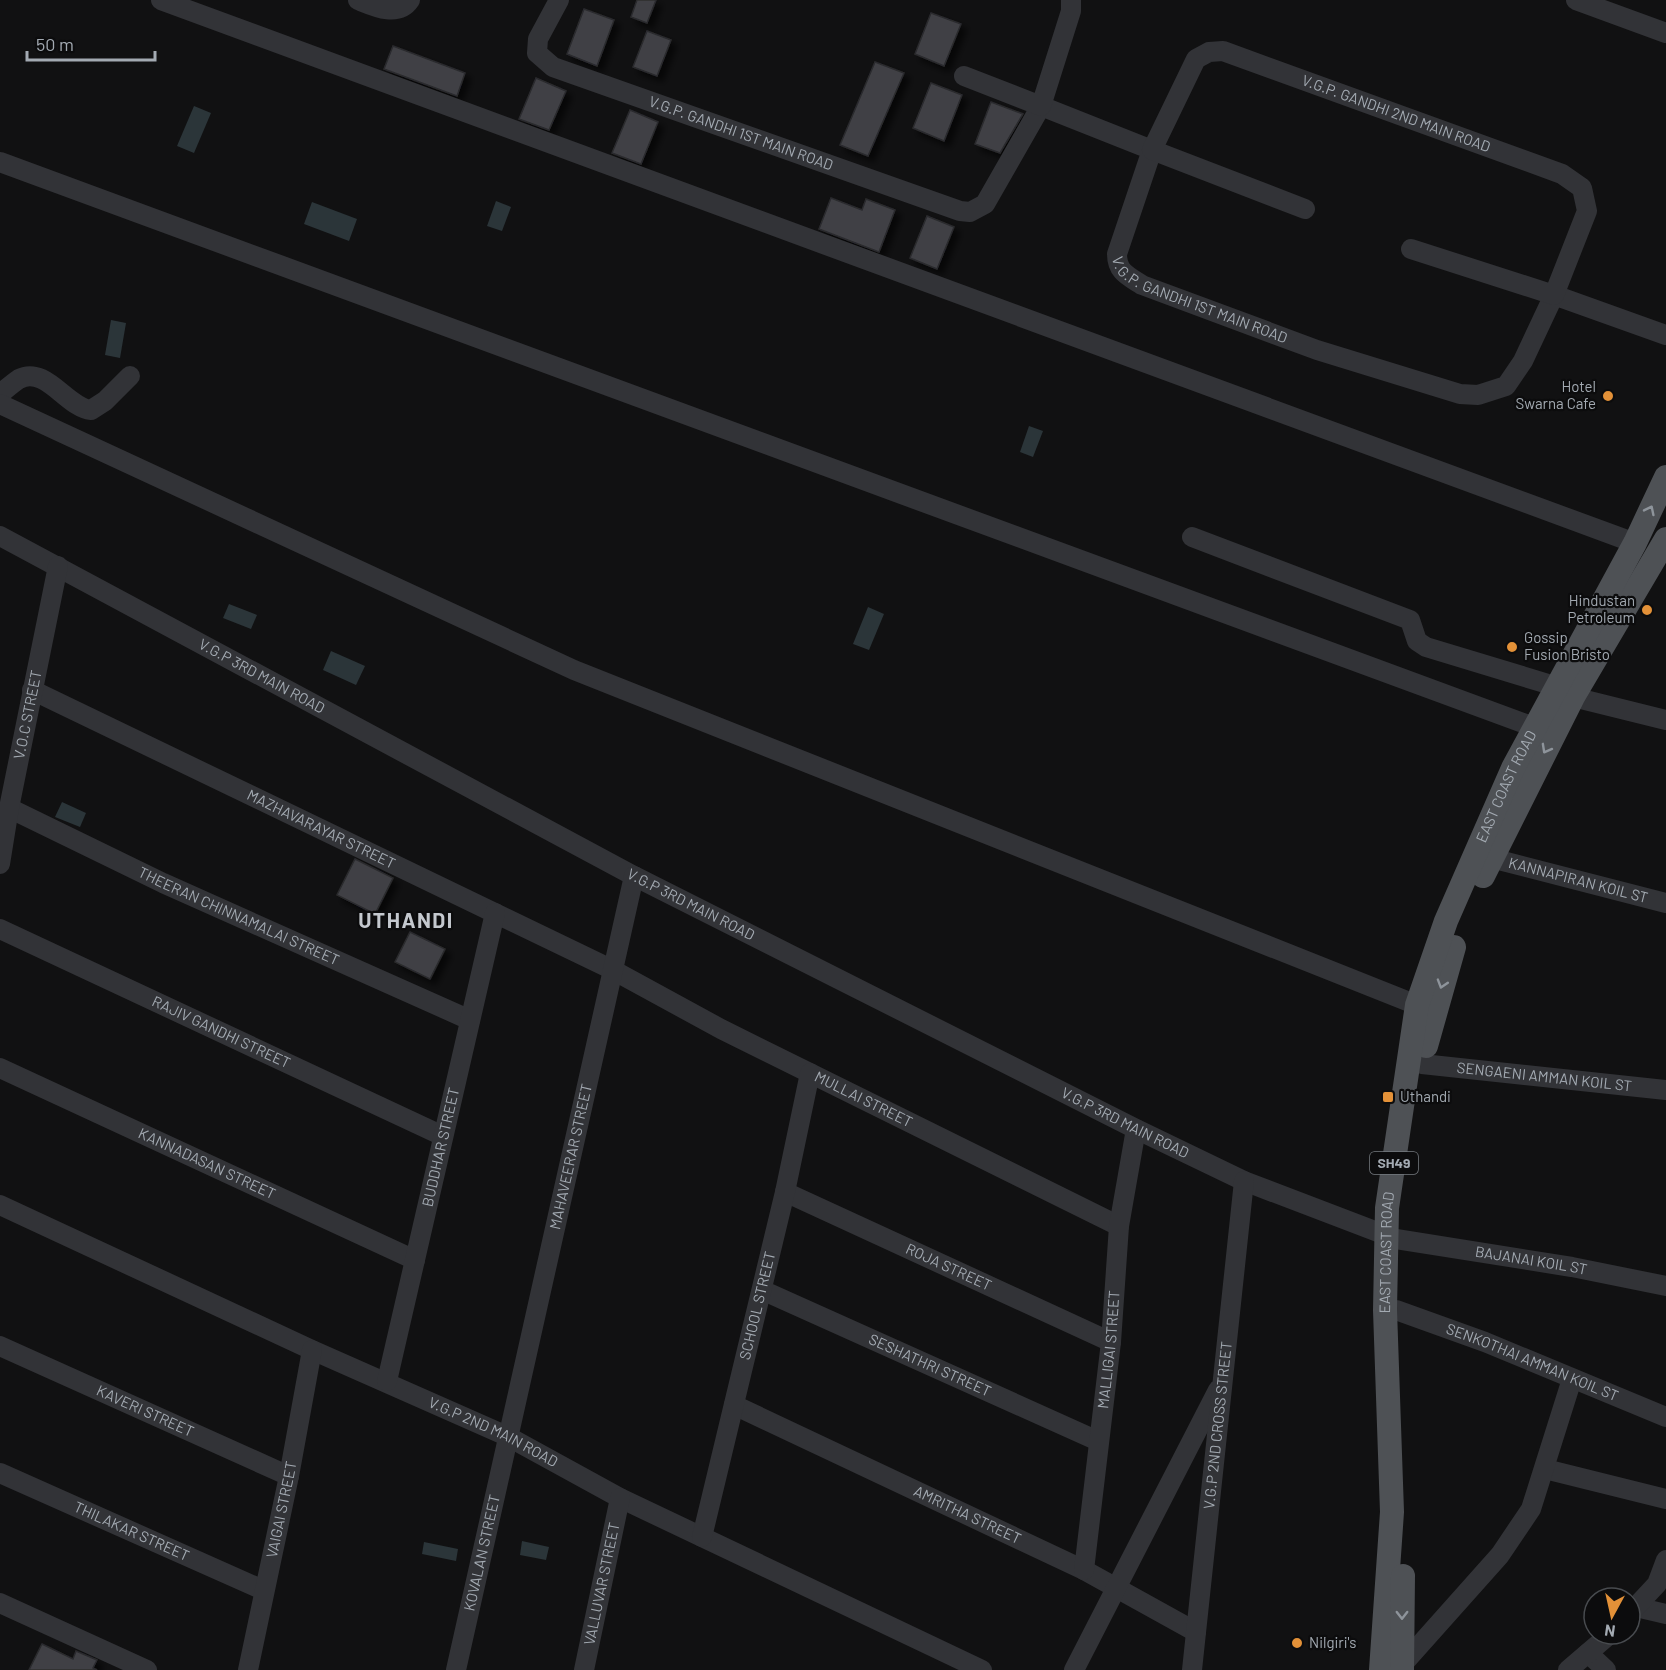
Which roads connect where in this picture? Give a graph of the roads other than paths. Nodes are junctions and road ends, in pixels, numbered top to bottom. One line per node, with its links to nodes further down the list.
1 (161, 0): 22 (street)
2 (358, 0): 3 (street)
3 (410, 0)
4 (560, 0): 9 (street, V.G.P. GANDHI 1ST MAIN ROAD)
5 (1071, 0): 9 (street)
6 (1575, 0): 7 (street)
7 (1666, 33)
8 (964, 76): 9 (street)
9 (1041, 106): 10 (street)
10 (1152, 150): 12 (street); 14 (street, V.G.P. GANDHI 2ND MAIN ROAD); 14 (street, V.G.P. GANDHI 1ST MAIN ROAD)
11 (0, 162): 28 (street)
12 (1305, 209)
13 (1412, 249): 14 (street)
14 (1554, 295): 15 (street)
15 (1666, 335)
16 (130, 376): 17 (street)
17 (0, 394)
18 (0, 404): 37 (street)
19 (1666, 477): 22 (main road, one-way to 19)
20 (0, 536): 24 (street, V.G.P 3RD MAIN ROAD)
21 (1192, 537): 26 (street)
22 (1635, 543): 26 (main road)
23 (1664, 546): 26 (main road)
24 (58, 566): 25 (street, V.O.C STREET); 32 (street, V.G.P 3RD MAIN ROAD)
25 (32, 690): 29 (street, V.O.C STREET); 34 (street, MAZHAVARAYAR STREET)
26 (1566, 692): 27 (street); 28 (main road, EAST COAST ROAD / SH49); 30 (main road, EAST COAST ROAD / SH49, one-way to 30)
27 (1666, 720)
28 (1534, 727): 37 (main road, EAST COAST ROAD / SH49)
29 (9, 808): 31 (street, V.O.C STREET); 38 (street, THEERAN CHINNAMALAI STREET)
30 (1491, 858): 33 (street, KANNAPIRAN KOIL ST); 39 (main road, EAST COAST ROAD / SH49, one-way to 39)
31 (0, 864)
32 (634, 876): 36 (street, MAHAVEERAR STREET); 43 (street, V.G.P 3RD MAIN ROAD)
33 (1666, 903)
34 (495, 913): 36 (street, MAZHAVARAYAR STREET); 38 (street, BUDDHAR STREET)
35 (0, 929): 44 (street, RAJIV GANDHI STREET)
36 (611, 969): 41 (street, MULLAI STREET); 62 (street, MAHAVEERAR STREET)
37 (1418, 1005): 49 (main road, EAST COAST ROAD / SH49)
38 (470, 1020): 44 (street, BUDDHAR STREET)
39 (1422, 1064): 42 (street, SENGAENI AMMAN KOIL ST); 49 (main road, EAST COAST ROAD / SH49)
40 (0, 1068): 50 (street, KANNADASAN STREET)
41 (810, 1073): 46 (street, SCHOOL STREET); 48 (street, MULLAI STREET)
42 (1666, 1090)
43 (1136, 1129): 45 (street, V.G.P 3RD MAIN ROAD); 48 (street, MALLIGAI STREET)
44 (443, 1136): 50 (street, BUDDHAR STREET)
45 (1244, 1180): 49 (street, V.G.P 3RD MAIN ROAD); 58 (street, V.G.P 2ND CROSS STREET)
46 (785, 1192): 52 (street, SCHOOL STREET); 54 (street, ROJA STREET)
47 (0, 1205): 56 (street, V.G.P 2ND MAIN ROAD)
48 (1119, 1226): 54 (street, MALLIGAI STREET)
49 (1391, 1237): 51 (street, BAJANAI KOIL ST); 53 (main road, EAST COAST ROAD / SH49); 81 (main road, EAST COAST ROAD / SH49)
50 (415, 1260): 59 (street, BUDDHAR STREET)
51 (1666, 1286)
52 (762, 1290): 60 (street, SCHOOL STREET); 63 (street, SESHATHRI STREET)
53 (1395, 1310): 57 (street, SENKOTHAI AMMAN KOIL ST); 81 (main road, EAST COAST ROAD / SH49, one-way to 81)
54 (1112, 1342): 63 (street, MALLIGAI STREET)
55 (0, 1346): 66 (street, KAVERI STREET)
56 (312, 1350): 59 (street, V.G.P 2ND MAIN ROAD); 66 (street, VAIGAI STREET)
57 (1572, 1379): 61 (street, SENKOTHAI AMMAN KOIL ST); 64 (street)
58 (1223, 1380): 72 (street); 78 (street, V.G.P 2ND CROSS STREET)
59 (387, 1381): 62 (street, V.G.P 2ND MAIN ROAD)
60 (734, 1405): 69 (street, SCHOOL STREET); 71 (street, AMRITHA STREET)
61 (1666, 1417)
62 (507, 1436): 67 (street, V.G.P 2ND MAIN ROAD); 84 (street, KOVALAN STREET)
63 (1098, 1441): 71 (street, MALLIGAI STREET)
64 (1545, 1469): 68 (street); 81 (street)
65 (0, 1473): 73 (street, THILAKAR STREET)
66 (289, 1476): 73 (street, VAIGAI STREET)
67 (620, 1498): 69 (street, V.G.P 2ND MAIN ROAD); 85 (street, VALLUVAR STREET)
68 (1666, 1499)
69 (702, 1537): 86 (street, V.G.P 2ND MAIN ROAD)
70 (1666, 1560): 74 (street)
71 (1084, 1570): 72 (street, AMRITHA STREET)
72 (1116, 1588): 78 (street, AMRITHA STREET); 87 (street)
73 (263, 1590): 83 (street, VAIGAI STREET)
74 (1642, 1600)
75 (0, 1603): 82 (street)
76 (1642, 1611): 77 (street)
77 (1666, 1614)
78 (1196, 1632): 88 (street, V.G.P 2ND CROSS STREET)
79 (1596, 1646): 80 (street)
80 (1588, 1653): 89 (street); 90 (street)
81 (1395, 1668)
82 (147, 1670)
83 (248, 1670)
84 (456, 1670)
85 (584, 1670)
86 (982, 1670)
87 (1074, 1670)
88 (1192, 1670)
89 (1568, 1670)
90 (1606, 1670)

